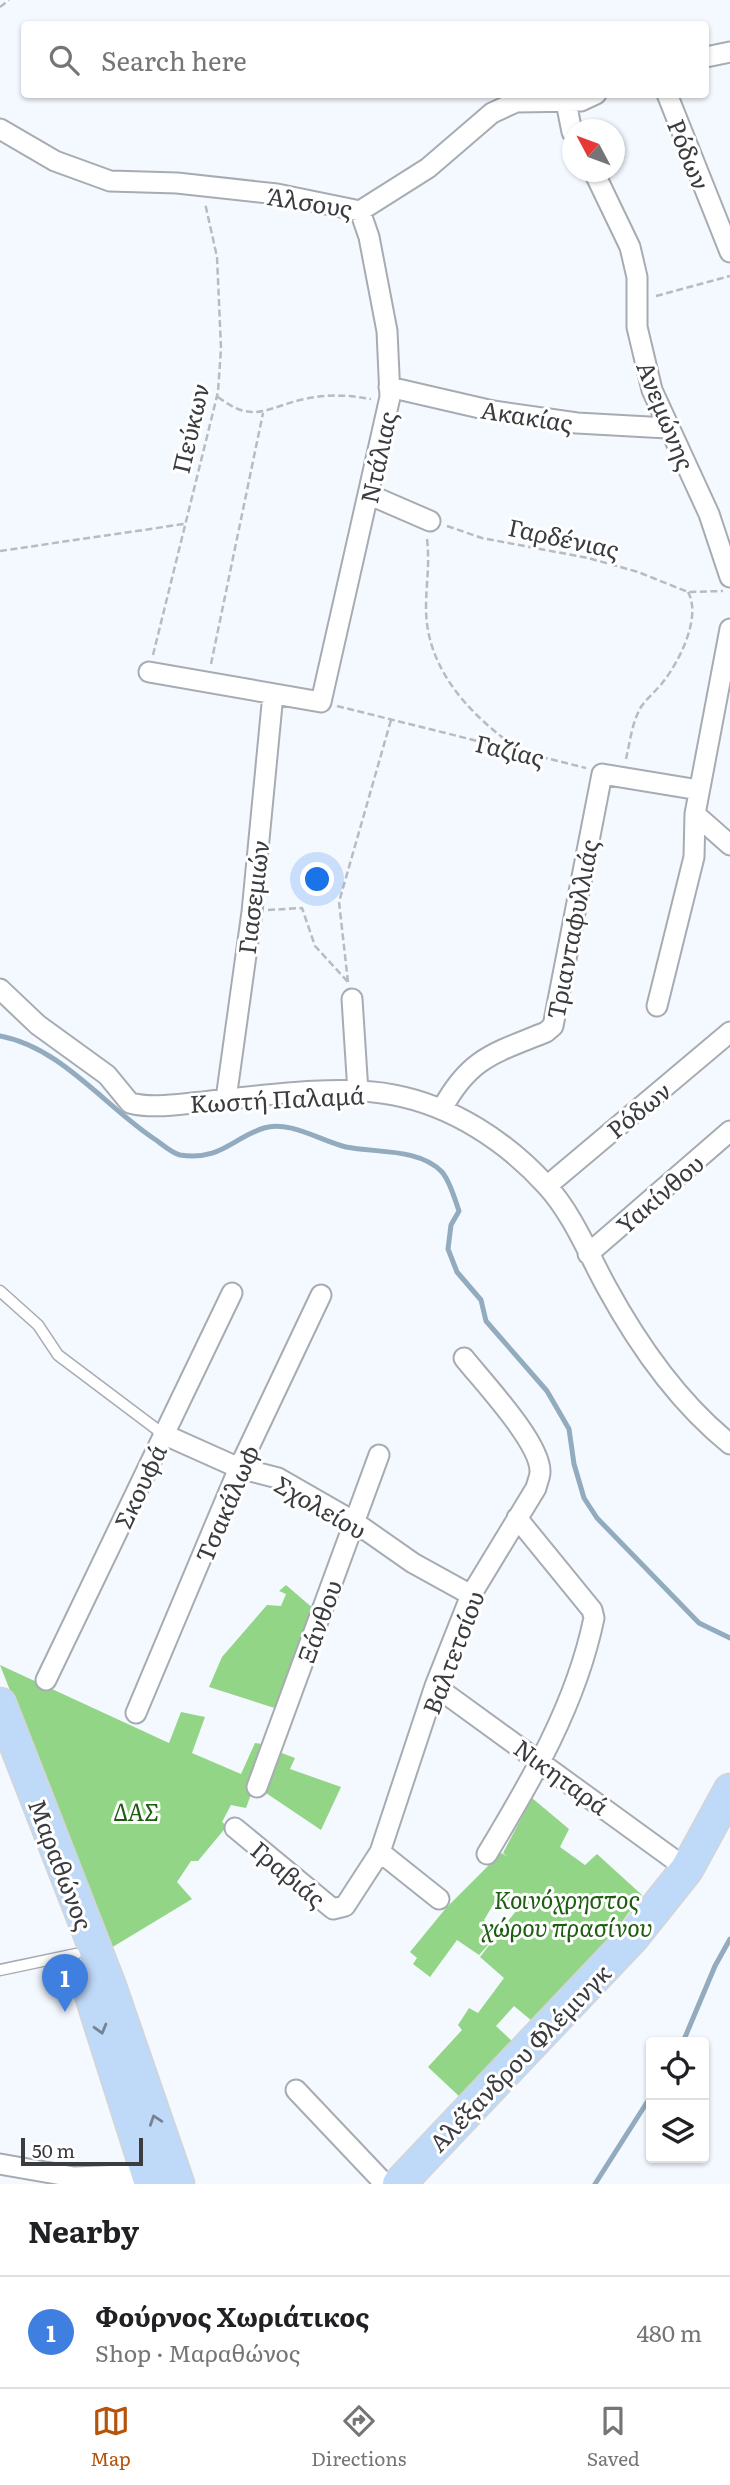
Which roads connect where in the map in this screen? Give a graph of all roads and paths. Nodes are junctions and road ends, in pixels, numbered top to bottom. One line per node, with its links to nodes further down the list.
1 (9, 0): 2 (path)
2 (0, 7)
3 (730, 52): 4 (street)
4 (709, 56)
5 (587, 98): 7 (street, Άλσους)
6 (669, 98): 13 (street, Ρόδων)
7 (566, 102): 8 (street); 12 (street, Άλσους)
8 (569, 119)
9 (0, 129): 11 (street, Άλσους)
10 (599, 182): 15 (street, Ανεμώνης)
11 (206, 189): 12 (street, Άλσους); 17 (path, Πεύκων)
12 (360, 211): 16 (street, Ντάλιας)
13 (730, 252)
14 (730, 276): 15 (path)
15 (637, 301): 19 (street, Ανεμώνης)
16 (389, 395): 18 (path); 19 (street, Ακακίας); 20 (street, Ντάλιας)
17 (218, 397): 18 (path); 22 (path, Πεύκων)
18 (263, 413): 29 (path)
19 (667, 428): 24 (street, Ανεμώνης)
20 (370, 495): 21 (street); 31 (street, Ντάλιας)
21 (424, 519): 26 (path, Γαρδένιας); 33 (path)
22 (184, 524): 23 (path); 28 (path, Πεύκων)
23 (0, 551)
24 (730, 577)
25 (730, 586): 26 (path)
26 (688, 592): 35 (path)
27 (730, 629): 36 (street)
28 (149, 672): 29 (street)
29 (207, 681): 30 (street)
30 (273, 695): 31 (street); 39 (street, Γιασεμιών)
31 (321, 702): 32 (path, Γαζίας)
32 (391, 720): 33 (path, Γαζίας); 41 (path)
33 (524, 752): 34 (path, Γαζίας)
34 (602, 774): 35 (street); 46 (street, Τριανταφυλλιάς)
35 (623, 776): 36 (street)
36 (699, 790): 37 (street)
37 (695, 814): 38 (street); 42 (street)
38 (730, 845)
39 (251, 912): 41 (path); 45 (street, Γιασεμιών)
40 (0, 989): 45 (street, Κωστή Παλαμά)
41 (350, 990): 44 (street)
42 (657, 1006)
43 (730, 1032): 48 (street, Ρόδων)
44 (358, 1092): 45 (street, Κωστή Παλαμά); 46 (street, Κωστή Παλαμά)
45 (226, 1099)
46 (442, 1109): 48 (street, Κωστή Παλαμά)
47 (730, 1131): 49 (street, Υακίνθου)
48 (547, 1186): 49 (street, Κωστή Παλαμά)
49 (588, 1254): 55 (street, Κωστή Παλαμά)
50 (0, 1291): 54 (lane)
51 (232, 1293): 54 (street, Σκουφά)
52 (321, 1295): 57 (street, Τσακάλωφ)
53 (464, 1358): 58 (street, Βαλτετσίου)
54 (163, 1434): 57 (street, Σχολείου); 61 (street, Σκουφά)
55 (730, 1444)
56 (379, 1455): 59 (street, Ξάνθου)
57 (239, 1468): 59 (street, Σχολείου); 64 (street, Τσακάλωφ)
58 (517, 1518): 60 (street, Βαλτετσίου); 65 (street)
59 (353, 1521): 60 (street, Σχολείου); 67 (street, Ξάνθου)
60 (471, 1595): 62 (street, Βαλτετσίου)
61 (46, 1680)
62 (435, 1686): 65 (street, Νικηταρά); 70 (street, Βαλτετσίου)
63 (0, 1704): 80 (main road, Μαραθώνος, one-way to 63)
64 (136, 1713)
65 (543, 1761): 71 (street); 72 (street, Νικηταρά)
66 (0, 1762): 75 (main road, Μαραθώνος)
67 (257, 1787)
68 (730, 1790): 72 (main road, Αλέξανδρου Φλέμινγκ)
69 (235, 1828): 74 (street, Γραβιάς)
70 (380, 1852): 73 (street); 74 (street, Βαλτετσίου)
71 (487, 1854)
72 (687, 1869): 82 (main road, Αλέξανδρου Φλέμινγκ)
73 (439, 1899)
74 (345, 1906)
75 (76, 1954): 76 (lane); 79 (main road, Μαραθώνος, one-way to 79)
76 (0, 1970)
77 (296, 2090): 81 (street)
78 (0, 2164): 79 (street)
79 (149, 2179)
80 (178, 2184)
81 (385, 2184)
82 (399, 2184)

